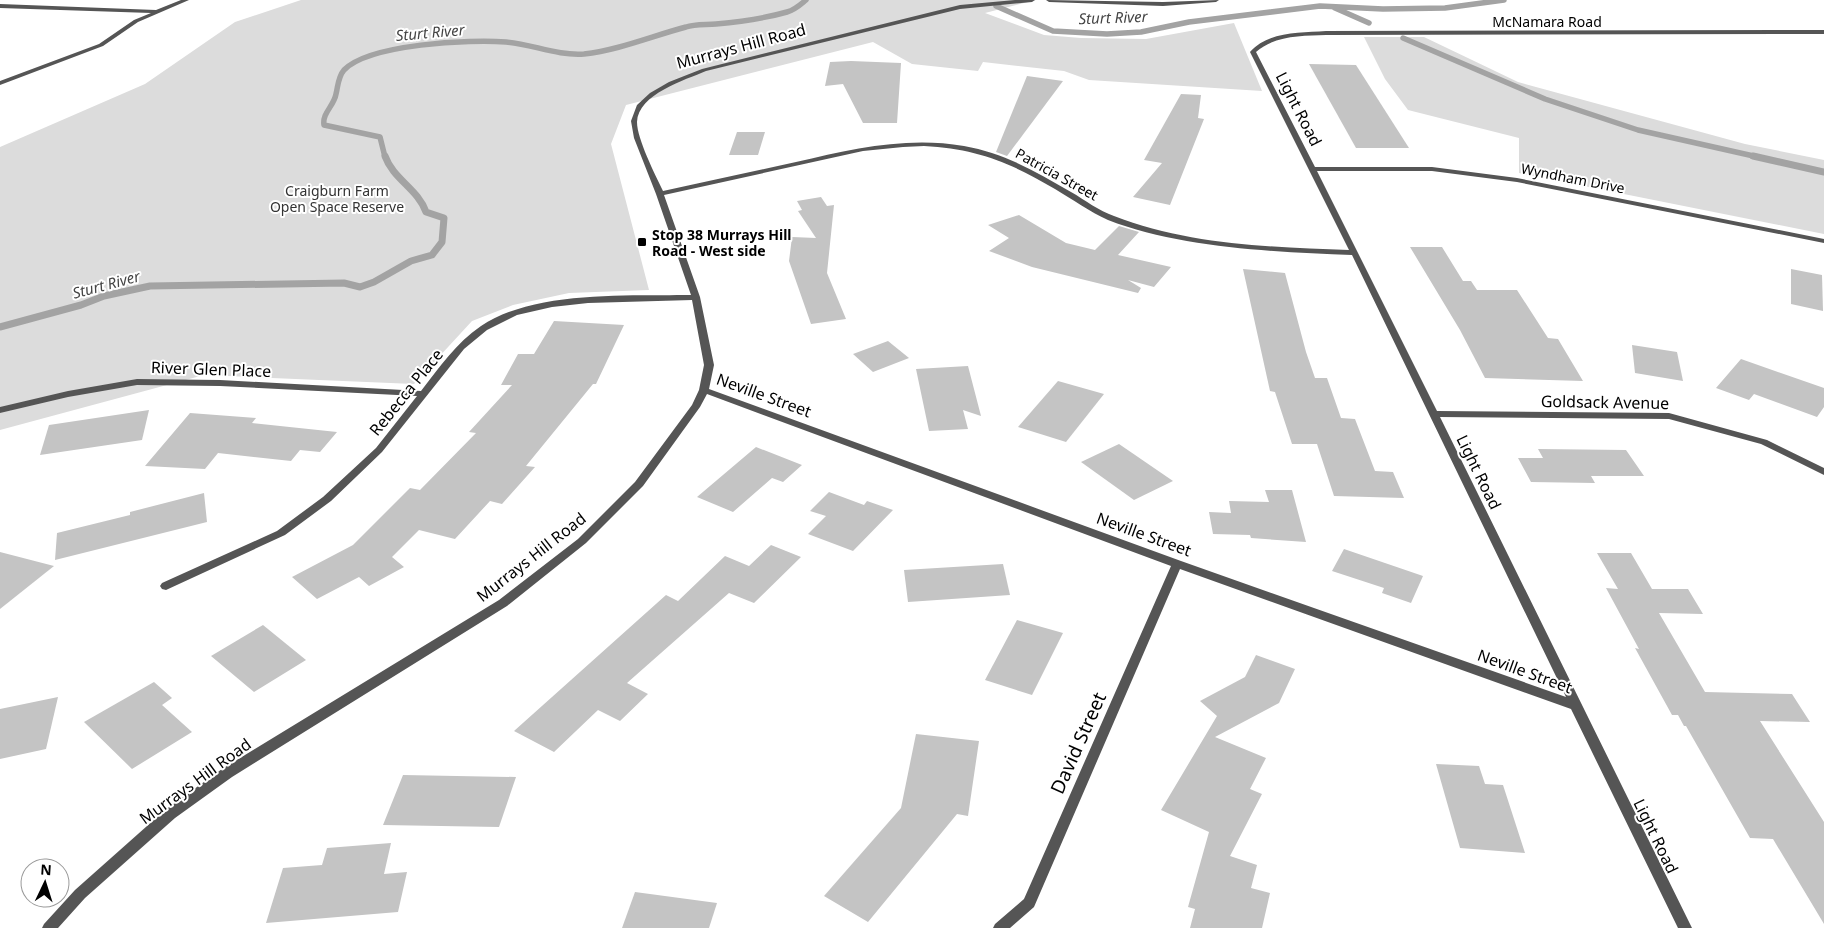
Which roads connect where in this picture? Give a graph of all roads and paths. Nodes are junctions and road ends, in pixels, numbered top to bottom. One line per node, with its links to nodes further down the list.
1 (186, 0): 6 (street)
2 (1032, 0): 11 (street, Murrays Hill Road)
3 (1049, 0): 4 (street)
4 (1216, 0)
5 (0, 6): 6 (street)
6 (159, 11): 9 (street)
7 (1824, 32): 8 (street, McNamara Road)
8 (1271, 40): 10 (street, Light Road)
9 (0, 83)
10 (1313, 169): 12 (street, Wyndham Drive); 13 (street, Light Road)
11 (660, 194): 13 (street, Patricia Street); 14 (street, Murrays Hill Road)
12 (1824, 241)
13 (1354, 253): 18 (street, Light Road)
14 (696, 296): 15 (street, Murrays Hill Road); 16 (street, Rebecca Place)
15 (704, 390): 20 (street, Neville Street); 23 (street, Murrays Hill Road)
16 (424, 394): 17 (street, River Glen Place); 21 (street, Rebecca Place)
17 (0, 410)
18 (1435, 414): 19 (street, Goldsack Avenue); 22 (street, Light Road)
19 (1824, 472)
20 (1177, 564): 22 (street, Neville Street); 24 (street, David Street)
21 (166, 586)
22 (1574, 706): 25 (street, Light Road)
23 (49, 928)
24 (1000, 928)
25 (1685, 928)

